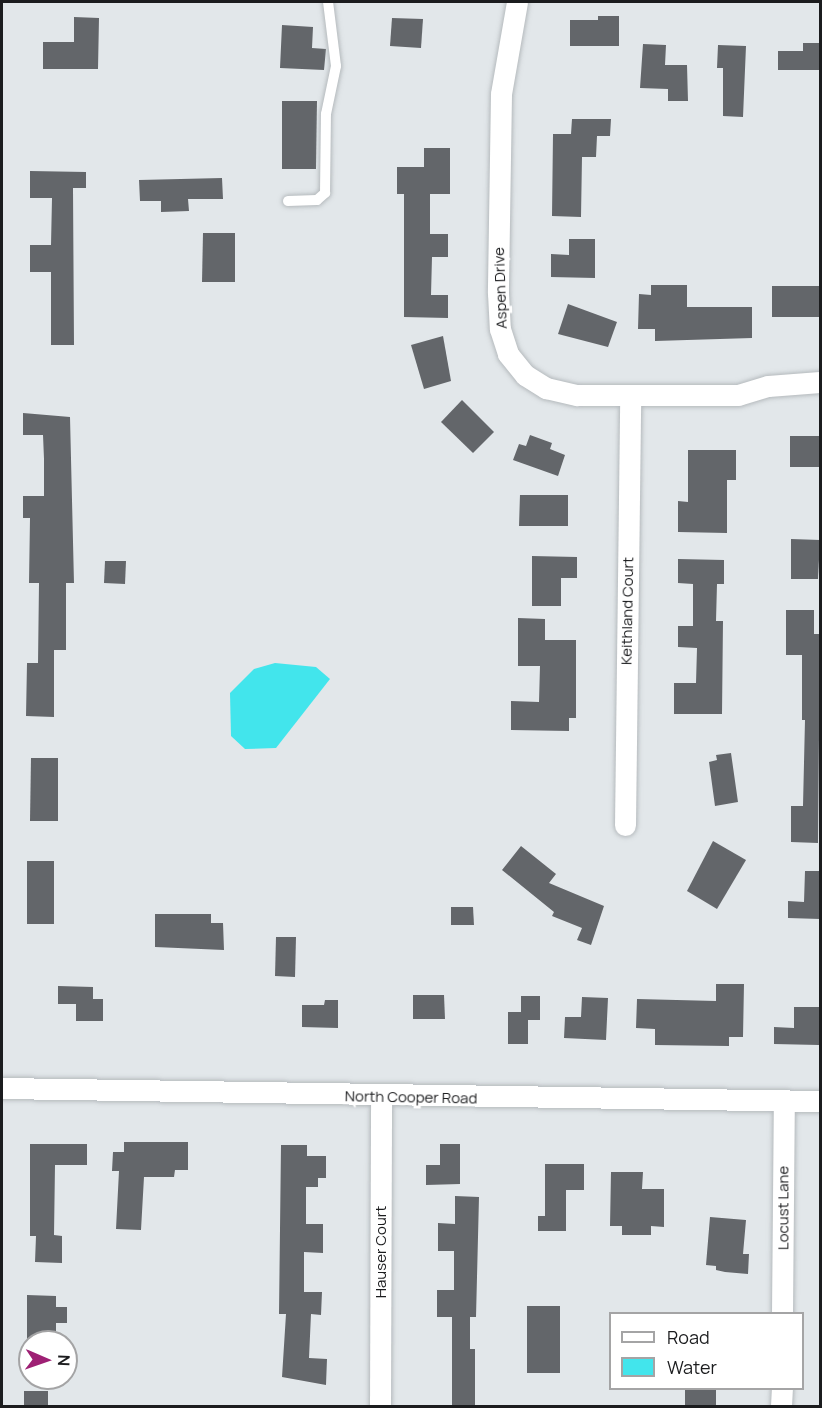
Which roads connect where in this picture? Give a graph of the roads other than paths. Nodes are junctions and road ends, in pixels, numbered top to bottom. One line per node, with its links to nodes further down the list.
1 (328, 2): 3 (lane)
2 (517, 2): 5 (street, Aspen Drive)
3 (288, 201)
4 (820, 382): 5 (street, Aspen Drive)
5 (630, 397): 6 (street, Keithland Court)
6 (625, 825)
7 (2, 1088): 8 (street, North Cooper Road)
8 (381, 1097): 10 (street, North Cooper Road); 13 (street, Hauser Court)
9 (820, 1101): 10 (street, North Cooper Road)
10 (784, 1102): 11 (street, Locust Lane)
11 (782, 1312)
12 (782, 1390): 14 (street)
13 (380, 1407)
14 (782, 1407)

